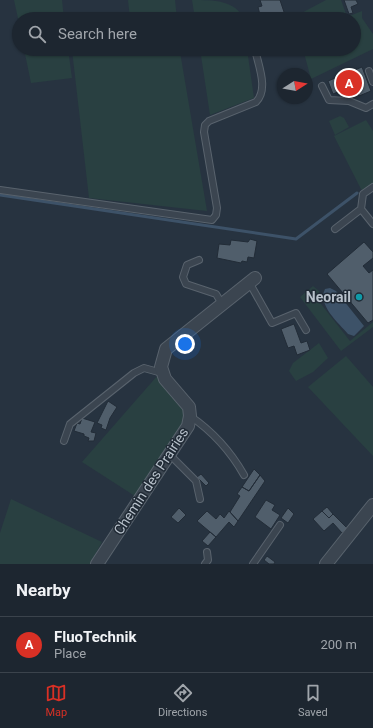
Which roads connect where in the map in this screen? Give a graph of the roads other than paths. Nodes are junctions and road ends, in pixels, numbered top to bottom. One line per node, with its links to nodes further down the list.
1 (256, 56): 7 (lane)
2 (369, 71): 3 (lane)
3 (373, 82)
4 (322, 86): 5 (lane)
5 (373, 104)
6 (373, 187): 8 (lane)
7 (0, 190)
8 (361, 210): 9 (lane); 10 (lane)
9 (373, 224)
10 (335, 229)
11 (199, 260): 13 (lane)
12 (252, 280): 13 (street); 14 (lane)
13 (222, 304): 15 (street)
14 (306, 330)
15 (164, 373): 16 (street, Chemin des Prairies); 17 (lane)
16 (190, 416): 18 (street, Chemin des Prairies); 19 (lane)
17 (64, 441)
18 (170, 455): 20 (lane); 24 (street, Chemin des Prairies)
19 (244, 475)
20 (200, 499)
21 (373, 505): 27 (street)
22 (280, 525): 26 (lane)
23 (207, 552): 25 (lane)
24 (98, 564)
25 (205, 564)
26 (253, 564)
27 (326, 564)

